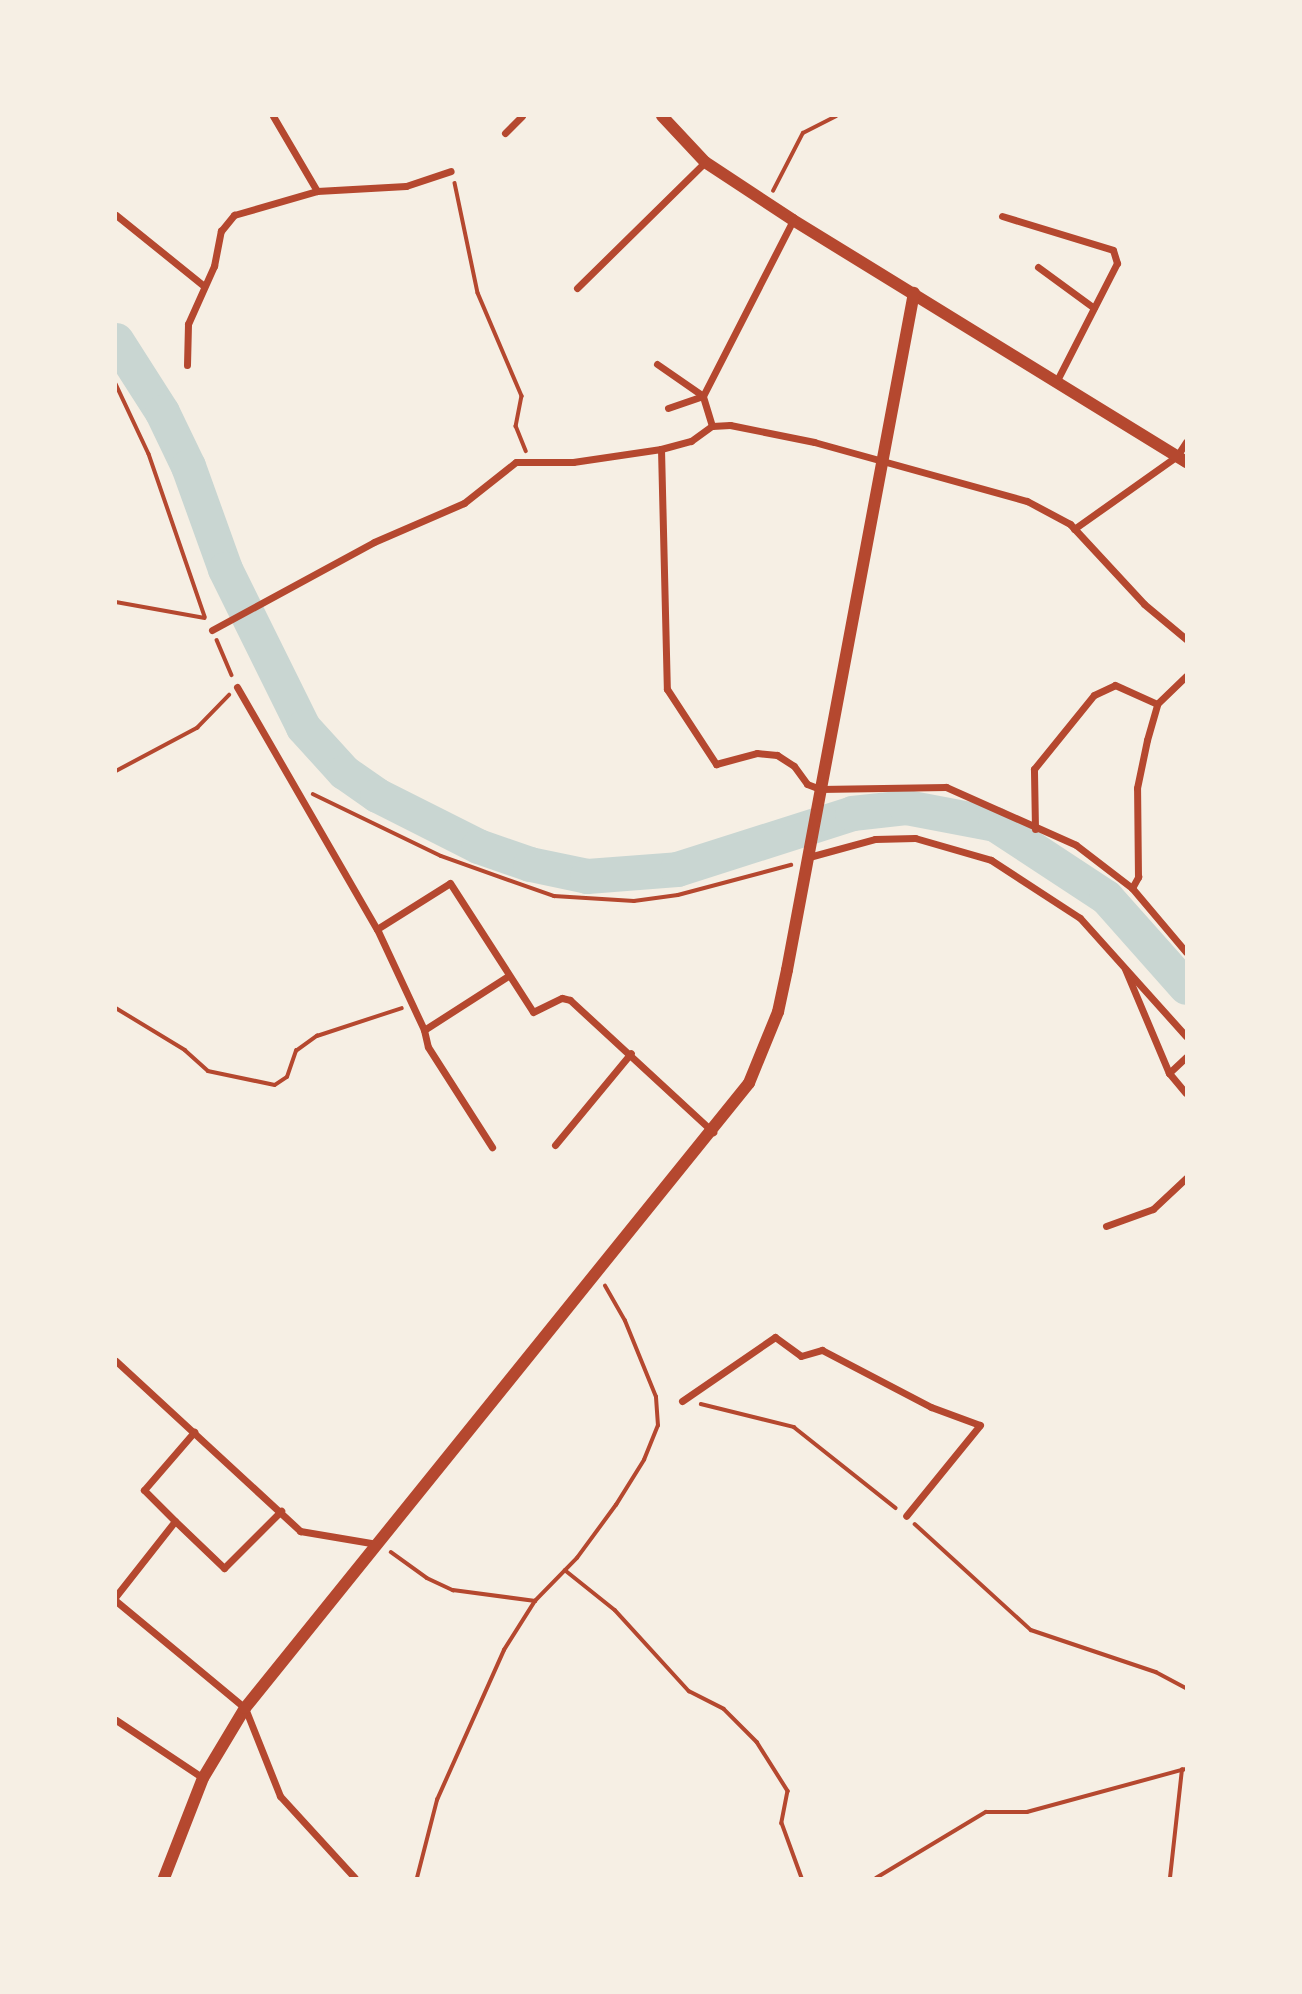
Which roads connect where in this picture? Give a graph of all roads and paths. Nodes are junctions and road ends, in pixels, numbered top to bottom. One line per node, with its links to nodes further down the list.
1 (273, 116): 8 (street)
2 (522, 116): 5 (street)
3 (662, 116): 6 (main road)
4 (836, 116): 9 (path)
5 (505, 133)
6 (705, 162): 9 (main road); 15 (street)
7 (452, 171): 8 (street); 28 (path)
8 (317, 191): 14 (street)
9 (768, 203): 12 (main road)
10 (116, 215): 14 (street)
11 (1002, 216): 17 (street)
12 (793, 220): 16 (main road); 22 (street)
13 (1038, 267): 17 (street)
14 (204, 285): 19 (street)
15 (577, 288)
16 (914, 293): 20 (main road); 29 (main road)
17 (1094, 308): 20 (street)
18 (657, 364): 22 (street)
19 (187, 365)
20 (1056, 382): 27 (main road)
21 (116, 384): 32 (path)
22 (702, 396): 23 (street); 24 (street)
23 (668, 408)
24 (712, 426): 26 (street); 29 (street)
25 (1186, 442): 27 (street)
26 (661, 449): 28 (street); 39 (street)
27 (1182, 459): 30 (street)
28 (529, 460): 33 (street)
29 (881, 461): 30 (street); 39 (main road)
30 (1074, 529): 34 (street)
31 (116, 602): 32 (path)
32 (205, 618): 33 (path)
33 (212, 630): 36 (path)
34 (1186, 639)
35 (1186, 676): 37 (street)
36 (237, 687): 38 (path); 40 (street)
37 (1157, 704): 41 (street); 43 (street)
38 (116, 771)
39 (820, 789): 41 (street); 42 (main road)
40 (298, 791): 42 (path); 44 (street)
41 (1035, 829): 43 (street)
42 (808, 857): 46 (street); 56 (main road)
43 (1132, 888): 45 (street)
44 (377, 929): 47 (street); 48 (street)
45 (1186, 952)
46 (1121, 961): 51 (street); 54 (street)
47 (508, 976): 50 (street); 52 (street)
48 (413, 1004): 49 (path); 50 (street)
49 (116, 1009)
50 (424, 1030): 58 (street)
51 (1186, 1036)
52 (631, 1053): 56 (street); 57 (street)
53 (1186, 1057): 54 (street)
54 (1169, 1073): 55 (street)
55 (1186, 1093)
56 (713, 1132): 61 (main road)
57 (555, 1145)
58 (492, 1147)
59 (1186, 1178): 60 (street)
60 (1106, 1226)
61 (598, 1275): 63 (path); 69 (main road)
62 (116, 1360): 65 (street)
63 (656, 1397): 64 (path); 70 (path)
64 (682, 1401): 67 (path); 67 (street)
65 (194, 1433): 66 (street); 68 (street)
66 (281, 1511): 68 (street); 69 (street)
67 (906, 1516): 73 (path)
68 (175, 1521): 71 (street)
69 (377, 1545): 72 (path); 74 (main road)
70 (565, 1570): 72 (path); 81 (path)
71 (116, 1599): 74 (street)
72 (534, 1601): 80 (path)
73 (1186, 1688)
74 (245, 1708): 77 (main road); 79 (street)
75 (116, 1720): 77 (street)
76 (1184, 1769): 82 (path); 83 (path)
77 (203, 1778): 78 (main road)
78 (164, 1878)
79 (355, 1878)
80 (417, 1878)
81 (803, 1878)
82 (876, 1878)
83 (1170, 1878)

